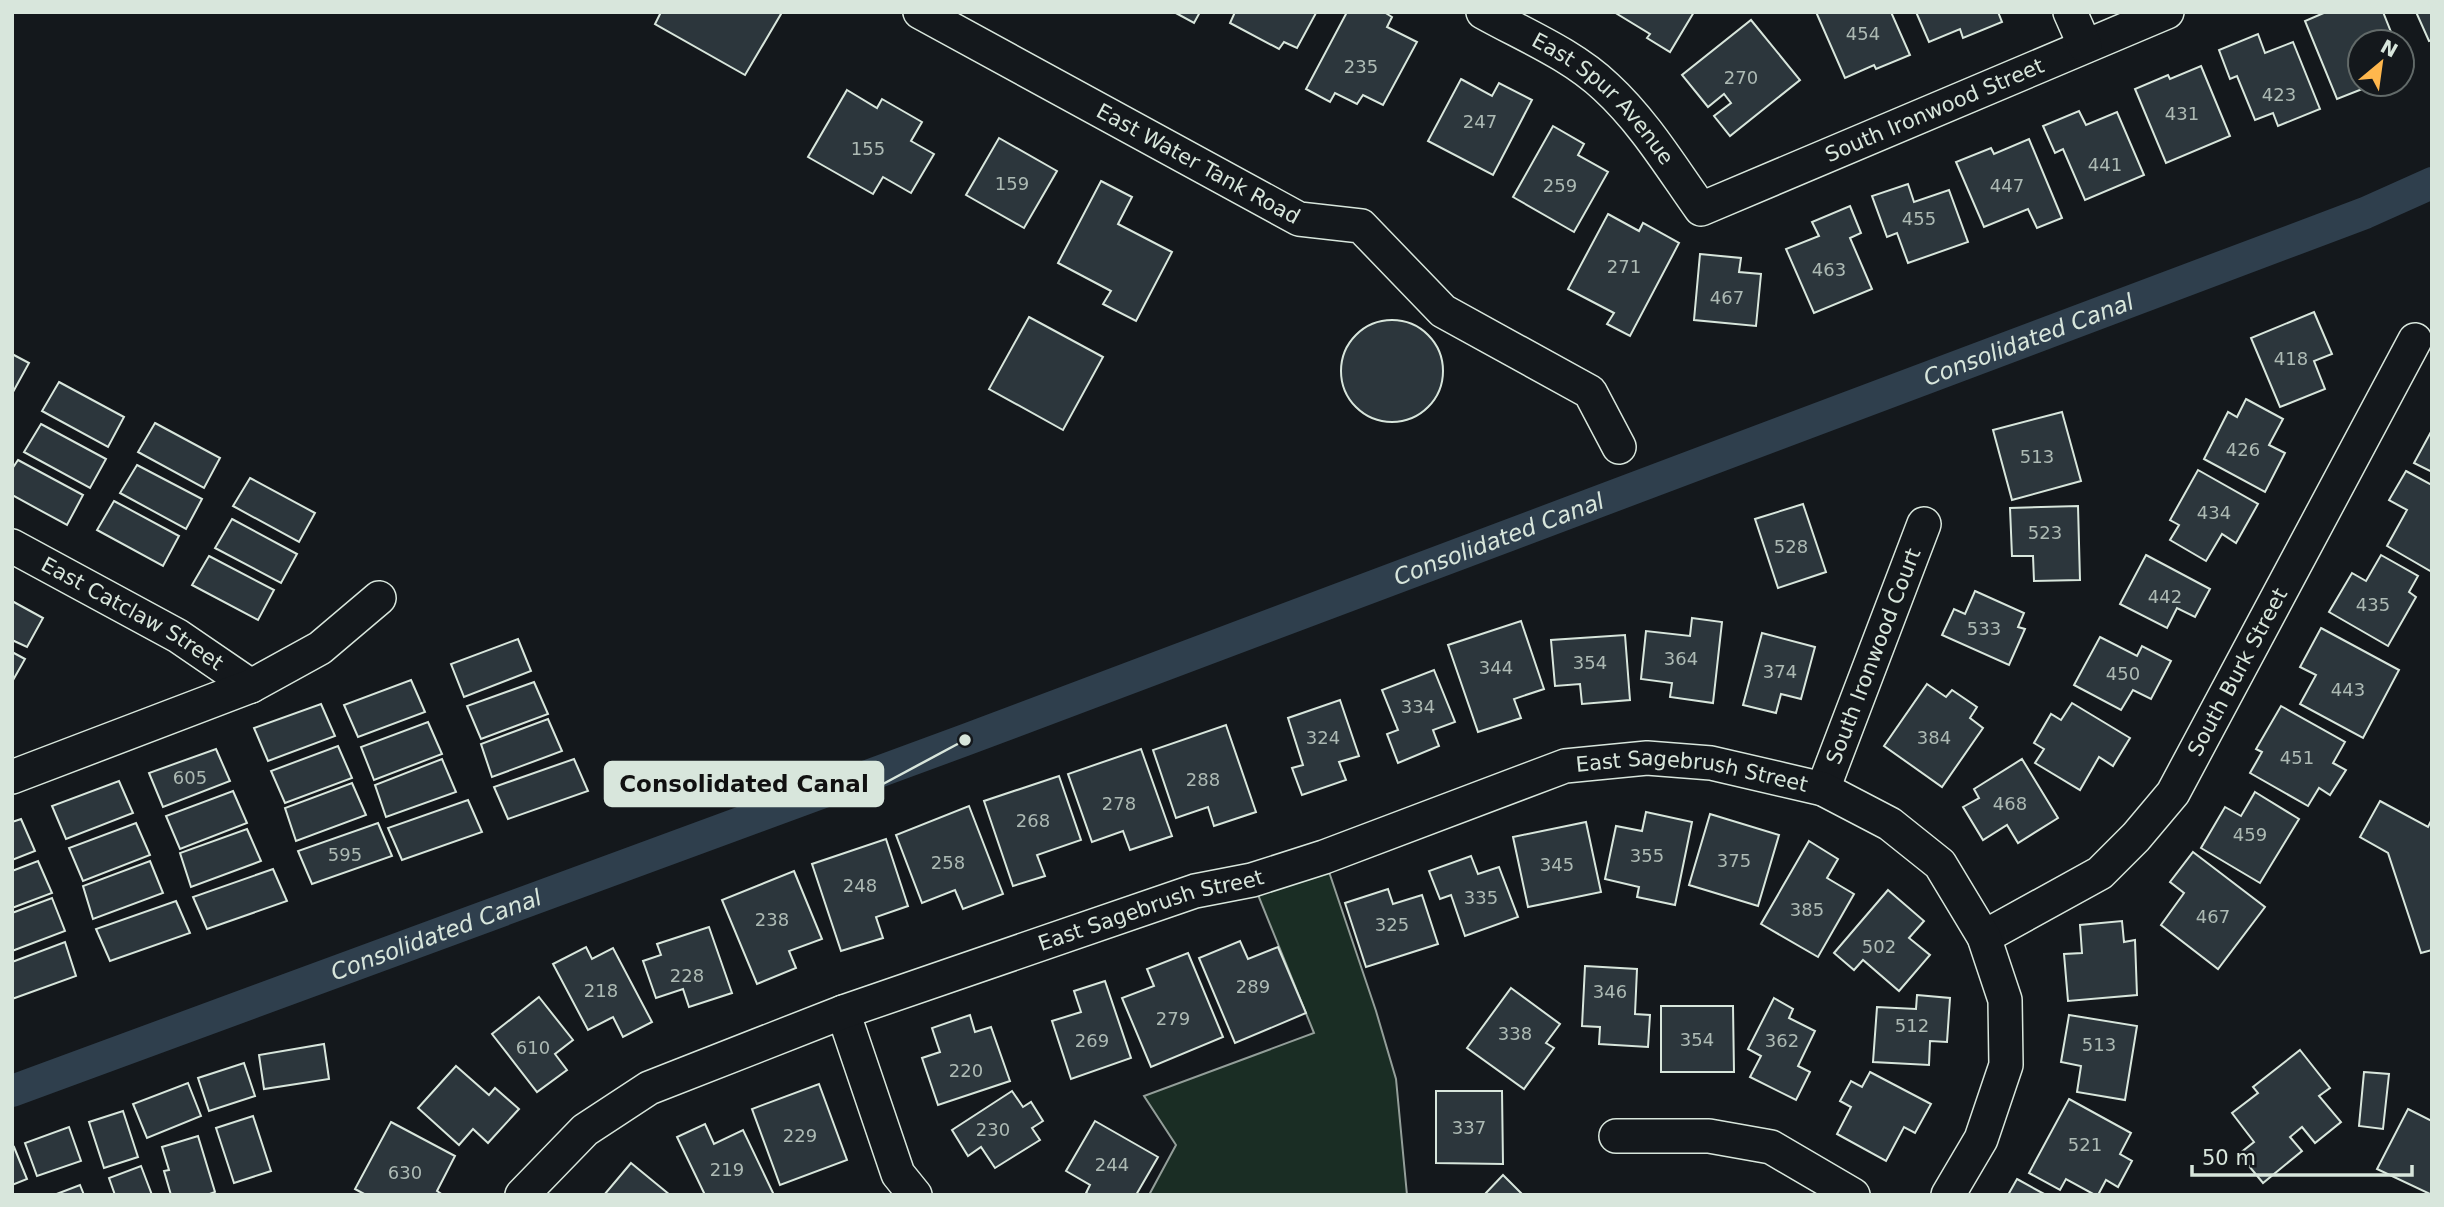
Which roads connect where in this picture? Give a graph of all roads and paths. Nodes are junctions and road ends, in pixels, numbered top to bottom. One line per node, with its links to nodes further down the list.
1 (920, 12): 8 (street, East Water Tank Road)
2 (1483, 12): 6 (street, East Spur Avenue)
3 (2070, 12): 5 (street)
4 (2166, 12): 5 (street, South Ironwood Street)
5 (2085, 46): 6 (street, South Ironwood Street)
6 (1701, 209)
7 (2415, 340): 15 (street, South Burk Street)
8 (1619, 447)
9 (1924, 524): 14 (street, South Ironwood Court)
10 (12, 546): 12 (street, East Catclaw Street)
11 (379, 598): 12 (street)
12 (251, 686): 13 (street)
13 (12, 777)
14 (1823, 789): 15 (street); 16 (street, East Sagebrush Street)
15 (1984, 937): 21 (street)
16 (843, 1012): 18 (street, East Sagebrush Street); 19 (street)
17 (1616, 1136): 20 (street)
18 (522, 1195)
19 (915, 1195)
20 (1853, 1195)
21 (1948, 1195)

